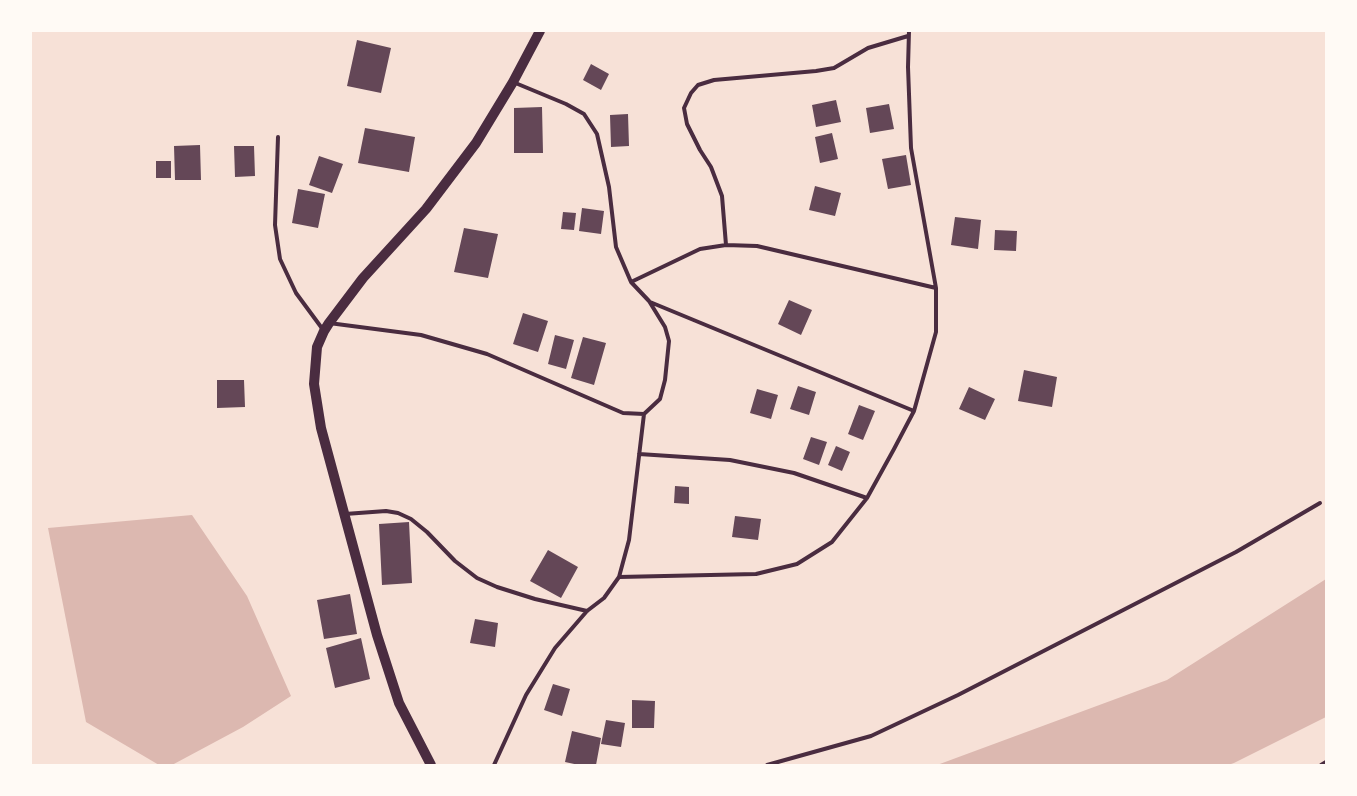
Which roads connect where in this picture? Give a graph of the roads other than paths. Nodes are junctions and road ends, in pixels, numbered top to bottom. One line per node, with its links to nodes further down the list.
1 (540, 31): 4 (main road)
2 (909, 31): 3 (street)
3 (908, 36): 6 (street); 8 (street)
4 (513, 82): 7 (street); 10 (main road)
5 (278, 137): 10 (street)
6 (726, 245): 7 (street); 8 (street)
7 (631, 282): 9 (street)
8 (936, 288): 11 (street)
9 (649, 301): 11 (street); 12 (street)
10 (326, 327): 12 (street); 16 (main road)
11 (914, 411): 14 (street)
12 (644, 414): 13 (street)
13 (639, 454): 14 (street); 17 (street)
14 (867, 498): 17 (street)
15 (1320, 503): 22 (street)
16 (344, 514): 18 (street); 20 (main road)
17 (619, 577): 18 (street)
18 (587, 611): 21 (street)
19 (1326, 762): 23 (street)
20 (431, 765)
21 (494, 765)
22 (767, 765)
23 (1321, 765)

